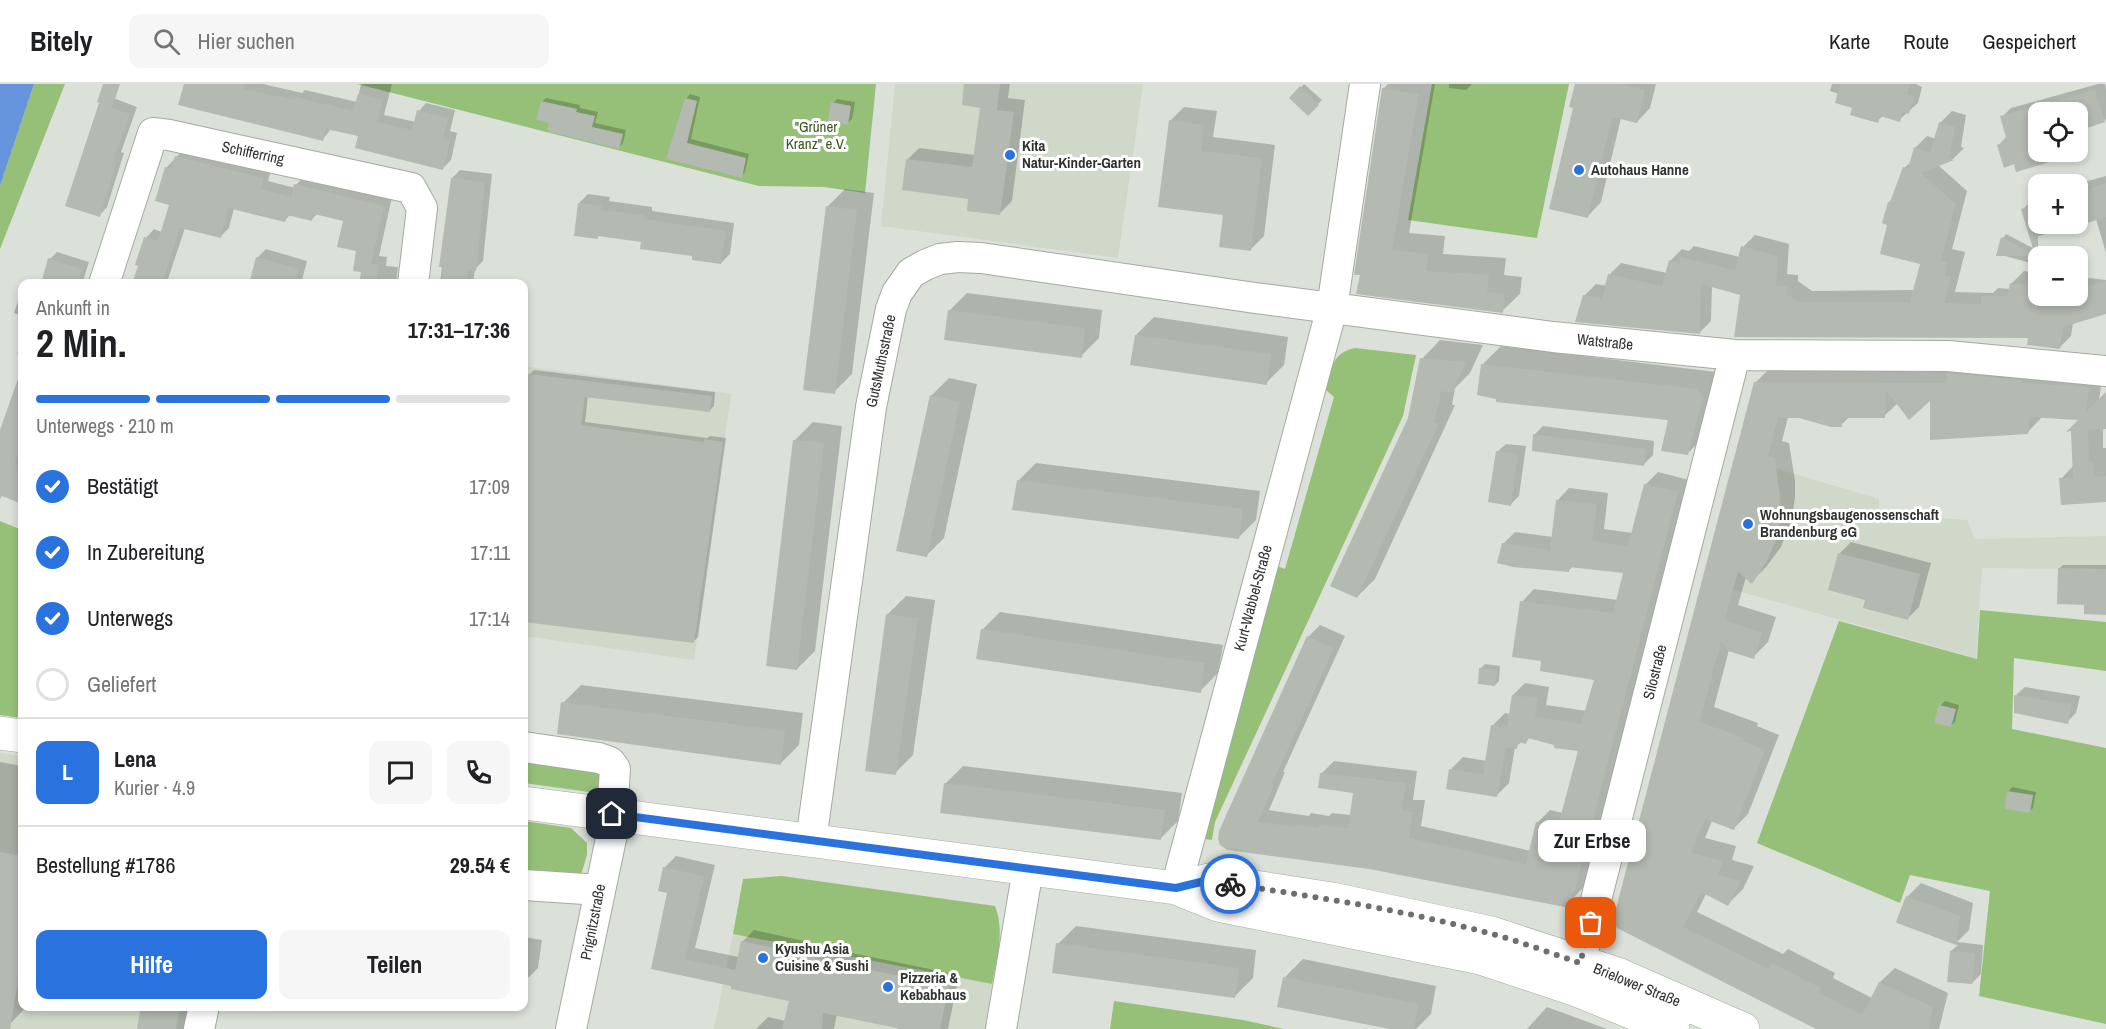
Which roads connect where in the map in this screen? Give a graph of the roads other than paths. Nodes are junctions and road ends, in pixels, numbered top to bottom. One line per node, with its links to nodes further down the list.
1 (1365, 84): 4 (street)
2 (106, 279): 3 (street, Schifferring)
3 (414, 279)
4 (1332, 308): 5 (street, Watstraße); 12 (street, GutsMuthsstraße); 15 (street, Kurt-Wabbel-Straße)
5 (1736, 355): 6 (street, Watstraße); 17 (street, Silostraße)
6 (2106, 371)
7 (0, 733): 8 (main road)
8 (18, 735)
9 (528, 748): 11 (street)
10 (528, 804): 11 (main road, Brielower Straße)
11 (614, 815): 12 (main road, Brielower Straße); 16 (street, Prignitzstraße)
12 (811, 841): 13 (main road, Brielower Straße)
13 (1028, 869): 15 (main road, Brielower Straße); 21 (street)
14 (528, 885): 16 (street)
15 (1176, 888): 17 (main road, Brielower Straße)
16 (600, 890): 20 (street, Prignitzstraße)
17 (1577, 976): 22 (main road, Brielower Straße); 23 (main road, Brielower Straße)
18 (203, 1011): 19 (street)
19 (199, 1029)
20 (572, 1029)
21 (1001, 1029)
22 (1673, 1029)
23 (1743, 1029)

